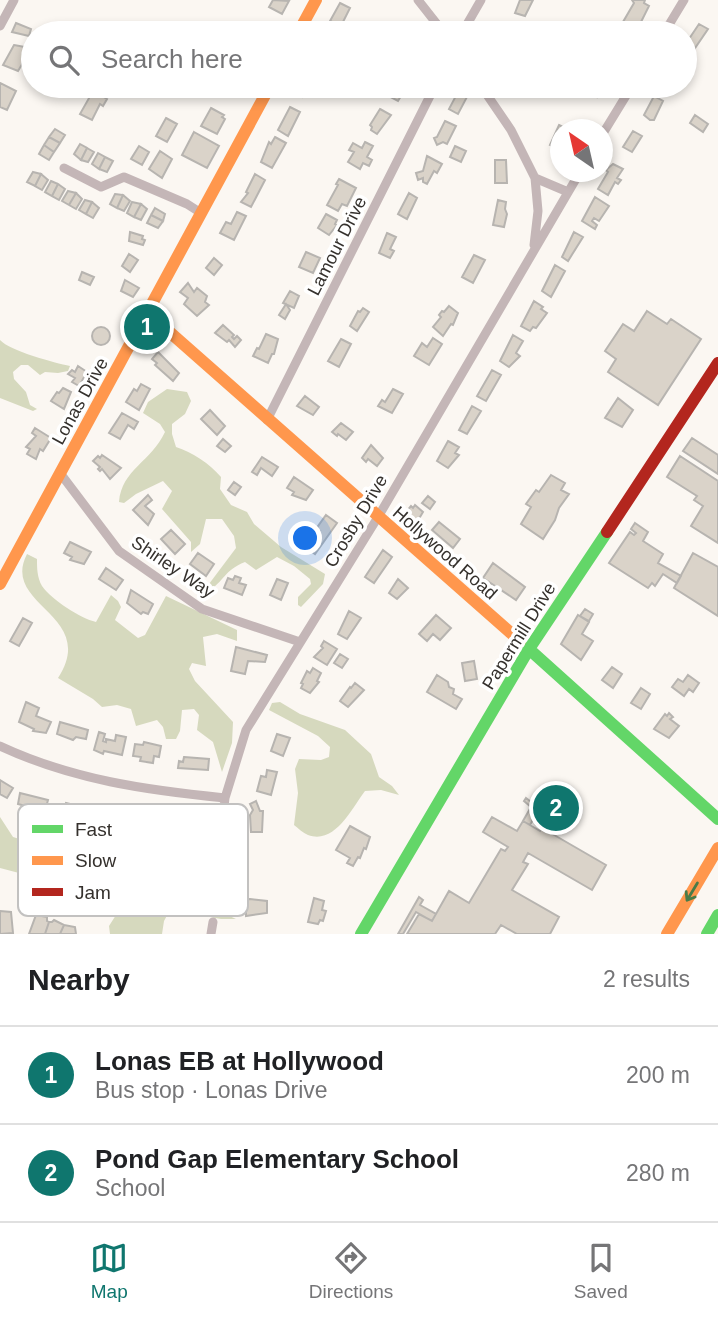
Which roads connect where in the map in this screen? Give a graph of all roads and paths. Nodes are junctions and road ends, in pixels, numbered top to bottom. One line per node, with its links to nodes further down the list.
1 (14, 0): 10 (street)
2 (316, 0): 6 (main road)
3 (418, 0): 7 (street)
4 (481, 0): 8 (street)
5 (684, 0): 9 (street)
6 (305, 21)
7 (435, 21)
8 (469, 21)
9 (671, 21)
10 (0, 26)
11 (263, 98): 20 (main road, Lonas Drive)
12 (429, 98): 24 (street, Lamour Drive)
13 (489, 98): 17 (street)
14 (625, 98): 15 (street)
15 (612, 119)
16 (64, 168): 20 (street)
17 (535, 177): 19 (street); 21 (street)
18 (574, 182): 19 (street, Crosby Drive)
19 (568, 192): 21 (street, Crosby Drive)
20 (201, 213): 22 (main road, Lonas Drive)
21 (534, 250): 26 (street, Crosby Drive)
22 (148, 313): 24 (main road, Hollywood Road); 25 (main road, Lonas Drive)
23 (718, 363): 29 (main road, Papermill Drive)
24 (267, 420): 26 (main road, Hollywood Road)
25 (61, 473): 27 (main road, Lonas Drive); 28 (street, Shirley Way)
26 (377, 517): 28 (street, Crosby Drive); 29 (main road, Hollywood Road)
27 (0, 584)
28 (300, 642): 31 (street, Crosby Drive)
29 (530, 649): 33 (main road, Hollywood Road); 38 (main road, Papermill Drive)
30 (0, 746): 31 (street)
31 (225, 798): 32 (street, Crosby Drive)
32 (224, 804)
33 (718, 819)
34 (717, 849): 39 (main road, one-way to 39)
35 (718, 915): 40 (main road)
36 (214, 922): 37 (street)
37 (211, 934)
38 (362, 934)
39 (667, 934)
40 (706, 934)

